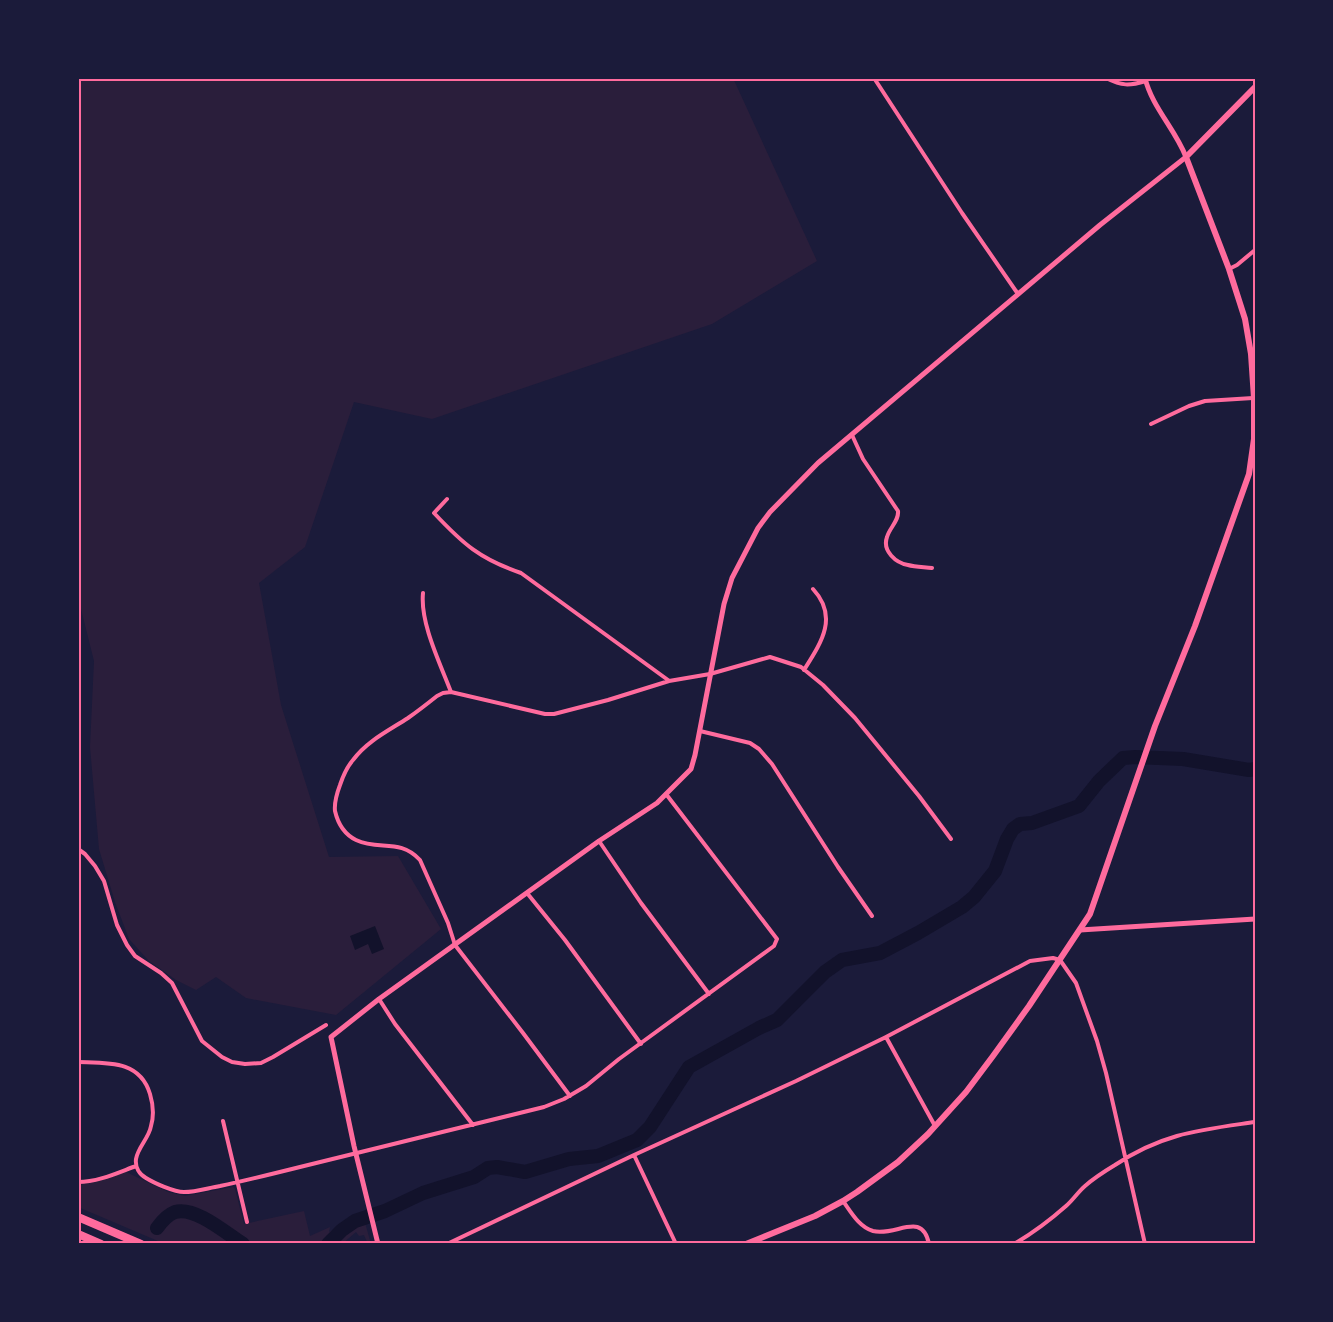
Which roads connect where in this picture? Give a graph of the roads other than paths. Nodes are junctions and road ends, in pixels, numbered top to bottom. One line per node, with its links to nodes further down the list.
1 (874, 78): 8 (street)
2 (1106, 78): 3 (street)
3 (1145, 79): 5 (street)
4 (1255, 87): 5 (main road)
5 (1186, 157): 7 (main road); 8 (street)
6 (1255, 250): 7 (street)
7 (1229, 269): 9 (main road)
8 (1018, 294): 12 (street)
9 (1253, 354): 10 (main road)
10 (1254, 398): 11 (street); 29 (main road)
11 (1151, 424)
12 (851, 435): 14 (street); 18 (street)
13 (447, 499): 19 (street)
14 (932, 568)
15 (813, 589): 17 (street)
16 (423, 593): 20 (street)
17 (804, 670): 18 (street); 23 (street)
18 (710, 674): 19 (street); 21 (street)
19 (669, 681): 20 (street)
20 (451, 692): 30 (street)
21 (699, 731): 22 (street); 27 (street)
22 (666, 794): 24 (street); 32 (street)
23 (951, 839)
24 (599, 841): 26 (street); 32 (street)
25 (78, 849): 34 (street)
26 (527, 893): 30 (street); 36 (street)
27 (872, 916)
28 (1255, 919): 29 (street)
29 (1080, 930): 31 (main road)
30 (455, 945): 33 (street); 38 (street)
31 (1060, 960): 35 (street); 42 (main road); 45 (street)
32 (710, 994): 36 (street)
33 (379, 999): 41 (street); 43 (street)
34 (326, 1025)
35 (886, 1037): 42 (street); 44 (street)
36 (641, 1044): 38 (street)
37 (78, 1062): 46 (street)
38 (570, 1096): 41 (street)
39 (223, 1121): 48 (street)
40 (1255, 1122): 45 (street)
41 (473, 1125): 43 (street)
42 (935, 1126): 49 (main road)
43 (356, 1153): 48 (street); 55 (street)
44 (634, 1155): 56 (street); 57 (street)
45 (1125, 1158): 60 (street); 61 (street)
46 (136, 1166): 47 (street); 48 (street)
47 (78, 1182)
48 (238, 1182): 51 (street)
49 (843, 1201): 58 (main road); 59 (street)
50 (78, 1217): 54 (highway)
51 (247, 1222)
52 (78, 1234): 53 (highway)
53 (101, 1244)
54 (141, 1244)
55 (378, 1244)
56 (447, 1244)
57 (676, 1244)
58 (746, 1244)
59 (929, 1244)
60 (1014, 1244)
61 (1145, 1244)

